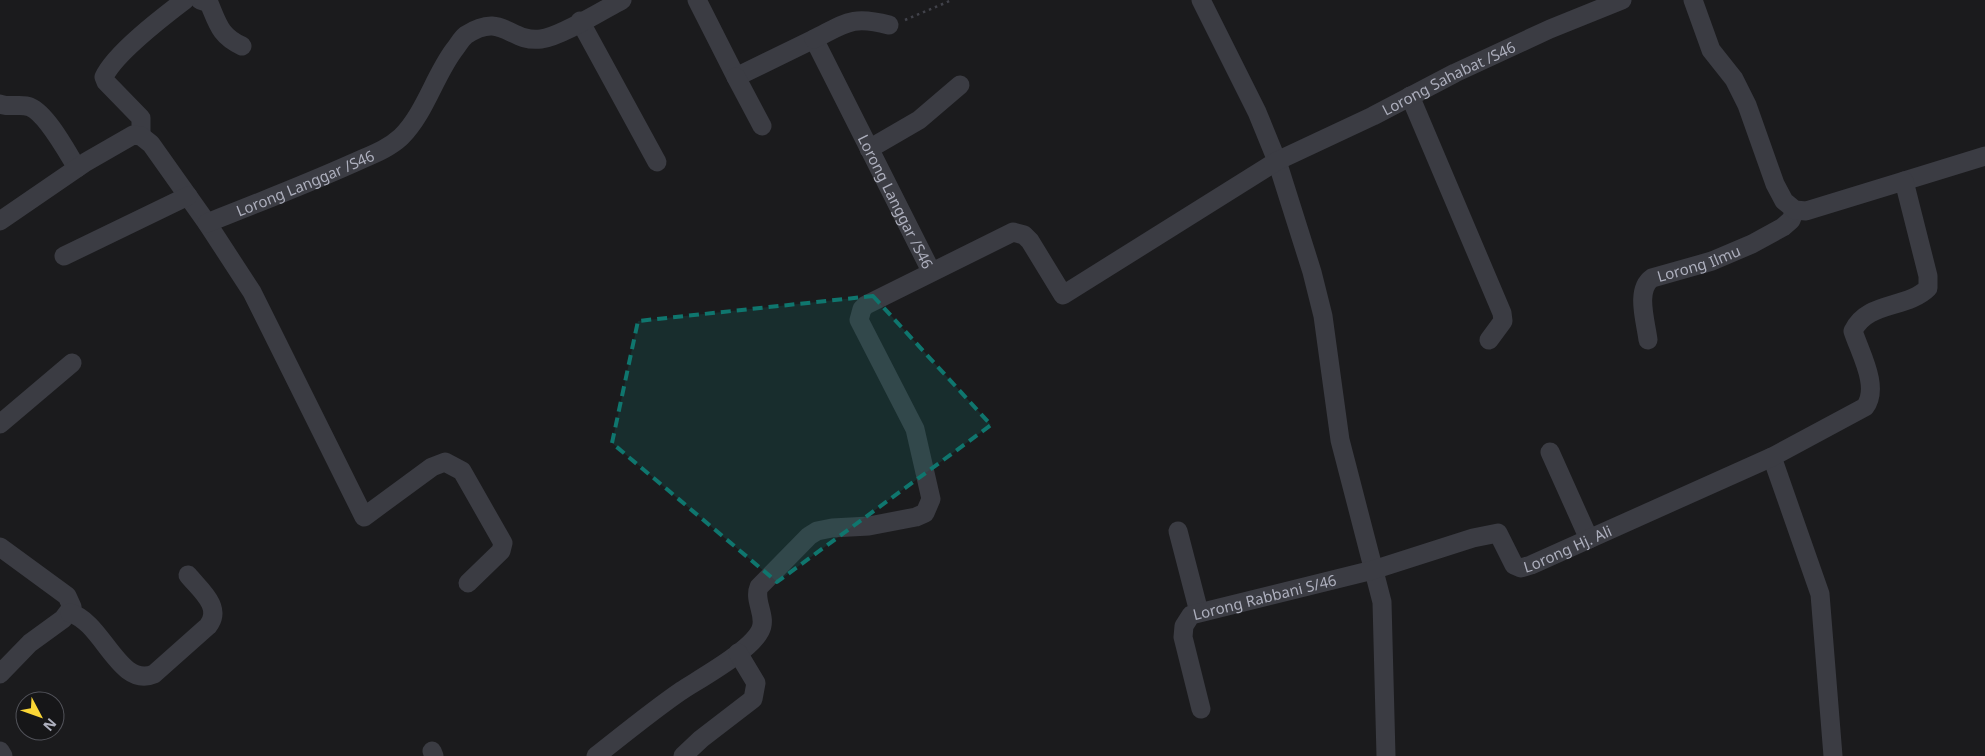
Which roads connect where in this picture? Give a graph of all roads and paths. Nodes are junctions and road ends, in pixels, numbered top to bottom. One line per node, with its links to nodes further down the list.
1 (186, 0): 18 (street)
2 (200, 0): 12 (street)
3 (622, 0): 9 (street, Lorong Langgar /S46)
4 (697, 0): 13 (street)
5 (952, 0): 10 (path)
6 (1201, 0): 21 (street)
7 (1622, 0): 15 (street, Lorong Sahabat /S46)
8 (1693, 0): 26 (street)
9 (580, 21): 22 (street); 28 (street, Lorong Langgar /S46)
10 (889, 25): 11 (street)
11 (814, 39): 13 (street); 19 (street, Lorong Langgar /S46)
12 (242, 46)
13 (736, 77): 17 (street)
14 (960, 86): 19 (street)
15 (1410, 96): 21 (street, Lorong Sahabat /S46); 31 (street)
16 (0, 104): 23 (street)
17 (762, 126)
18 (141, 136): 23 (street); 25 (street)
19 (869, 149): 30 (street, Lorong Langgar /S46)
20 (1985, 156): 24 (street)
21 (1276, 161): 30 (street, Lorong Langgar /S46); 40 (street)
22 (657, 162)
23 (77, 168): 27 (street)
24 (1904, 181): 26 (street); 36 (street, Lorong Hj. Ali)
25 (188, 196): 28 (street); 29 (street)
26 (1795, 210): 32 (street, Lorong Ilmu)
27 (0, 221)
28 (208, 223): 42 (street)
29 (64, 256)
30 (931, 272): 45 (street)
31 (1489, 340)
32 (1648, 340)
33 (72, 363): 34 (street)
34 (0, 424)
35 (1550, 452): 38 (street)
36 (1772, 456): 38 (street, Lorong Hj. Ali); 53 (street)
37 (1178, 531): 43 (street)
38 (1589, 539): 40 (street, Lorong Hj. Ali)
39 (0, 547): 44 (street)
40 (1373, 570): 43 (street, Lorong Rabbani S/46); 52 (street)
41 (188, 575): 44 (street)
42 (468, 583)
43 (1200, 612): 47 (street, Lorong Rabbani S/46)
44 (70, 613): 46 (street)
45 (738, 653): 50 (street); 51 (street)
46 (0, 674)
47 (1201, 709)
48 (0, 751): 49 (street)
49 (3, 756)
50 (596, 756)
51 (683, 756)
52 (1386, 756)
53 (1833, 756)

